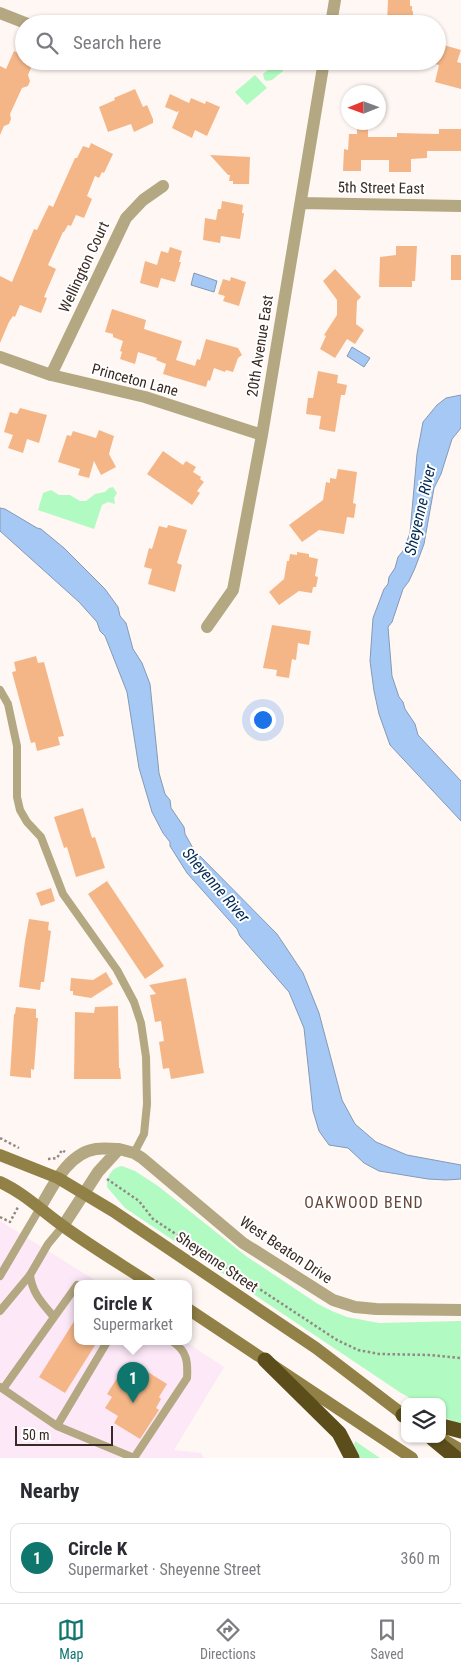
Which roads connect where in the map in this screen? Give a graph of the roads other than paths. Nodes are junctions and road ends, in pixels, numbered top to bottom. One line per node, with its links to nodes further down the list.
1 (334, 0): 3 (street)
2 (0, 13): 4 (street)
3 (332, 15)
4 (15, 19)
5 (323, 70): 7 (street, 20th Avenue East)
6 (163, 186): 10 (street, Wellington Court)
7 (301, 203): 8 (street, 5th Street East); 11 (street, 20th Avenue East)
8 (461, 206)
9 (0, 357): 10 (street, Princeton Lane)
10 (51, 375): 11 (street, Princeton Lane)
11 (262, 435): 12 (street, 20th Avenue East)
12 (207, 627)
13 (0, 690): 15 (lane)
14 (119, 1149): 15 (street, West Beaton Drive); 17 (street, West Beaton Drive); 19 (street)
15 (134, 1153): 26 (street, West Beaton Drive)
16 (0, 1155): 17 (main road, Sheyenne Street)
17 (58, 1178): 19 (main road, Sheyenne Street); 20 (street, West Beaton Drive)
18 (0, 1182): 20 (main road)
19 (84, 1194): 21 (street); 34 (main road, Sheyenne Street)
20 (40, 1208): 21 (main road); 23 (lane)
21 (63, 1226): 22 (lane); 24 (main road)
22 (30, 1275): 27 (lane); 29 (lane)
23 (0, 1276)
24 (145, 1280)
25 (74, 1289): 29 (lane)
26 (461, 1310)
27 (0, 1312)
28 (192, 1312): 32 (main road)
29 (54, 1318): 33 (lane)
30 (105, 1345): 35 (lane)
31 (176, 1345): 41 (lane)
32 (265, 1360): 42 (highway); 43 (main road)
33 (1, 1388): 35 (lane)
34 (401, 1414)
35 (57, 1426): 41 (lane)
36 (446, 1427): 37 (highway)
37 (461, 1431)
38 (446, 1441): 40 (main road)
39 (438, 1443): 44 (highway)
40 (461, 1450)
41 (134, 1458)
42 (352, 1458)
43 (412, 1458)
44 (456, 1458)

